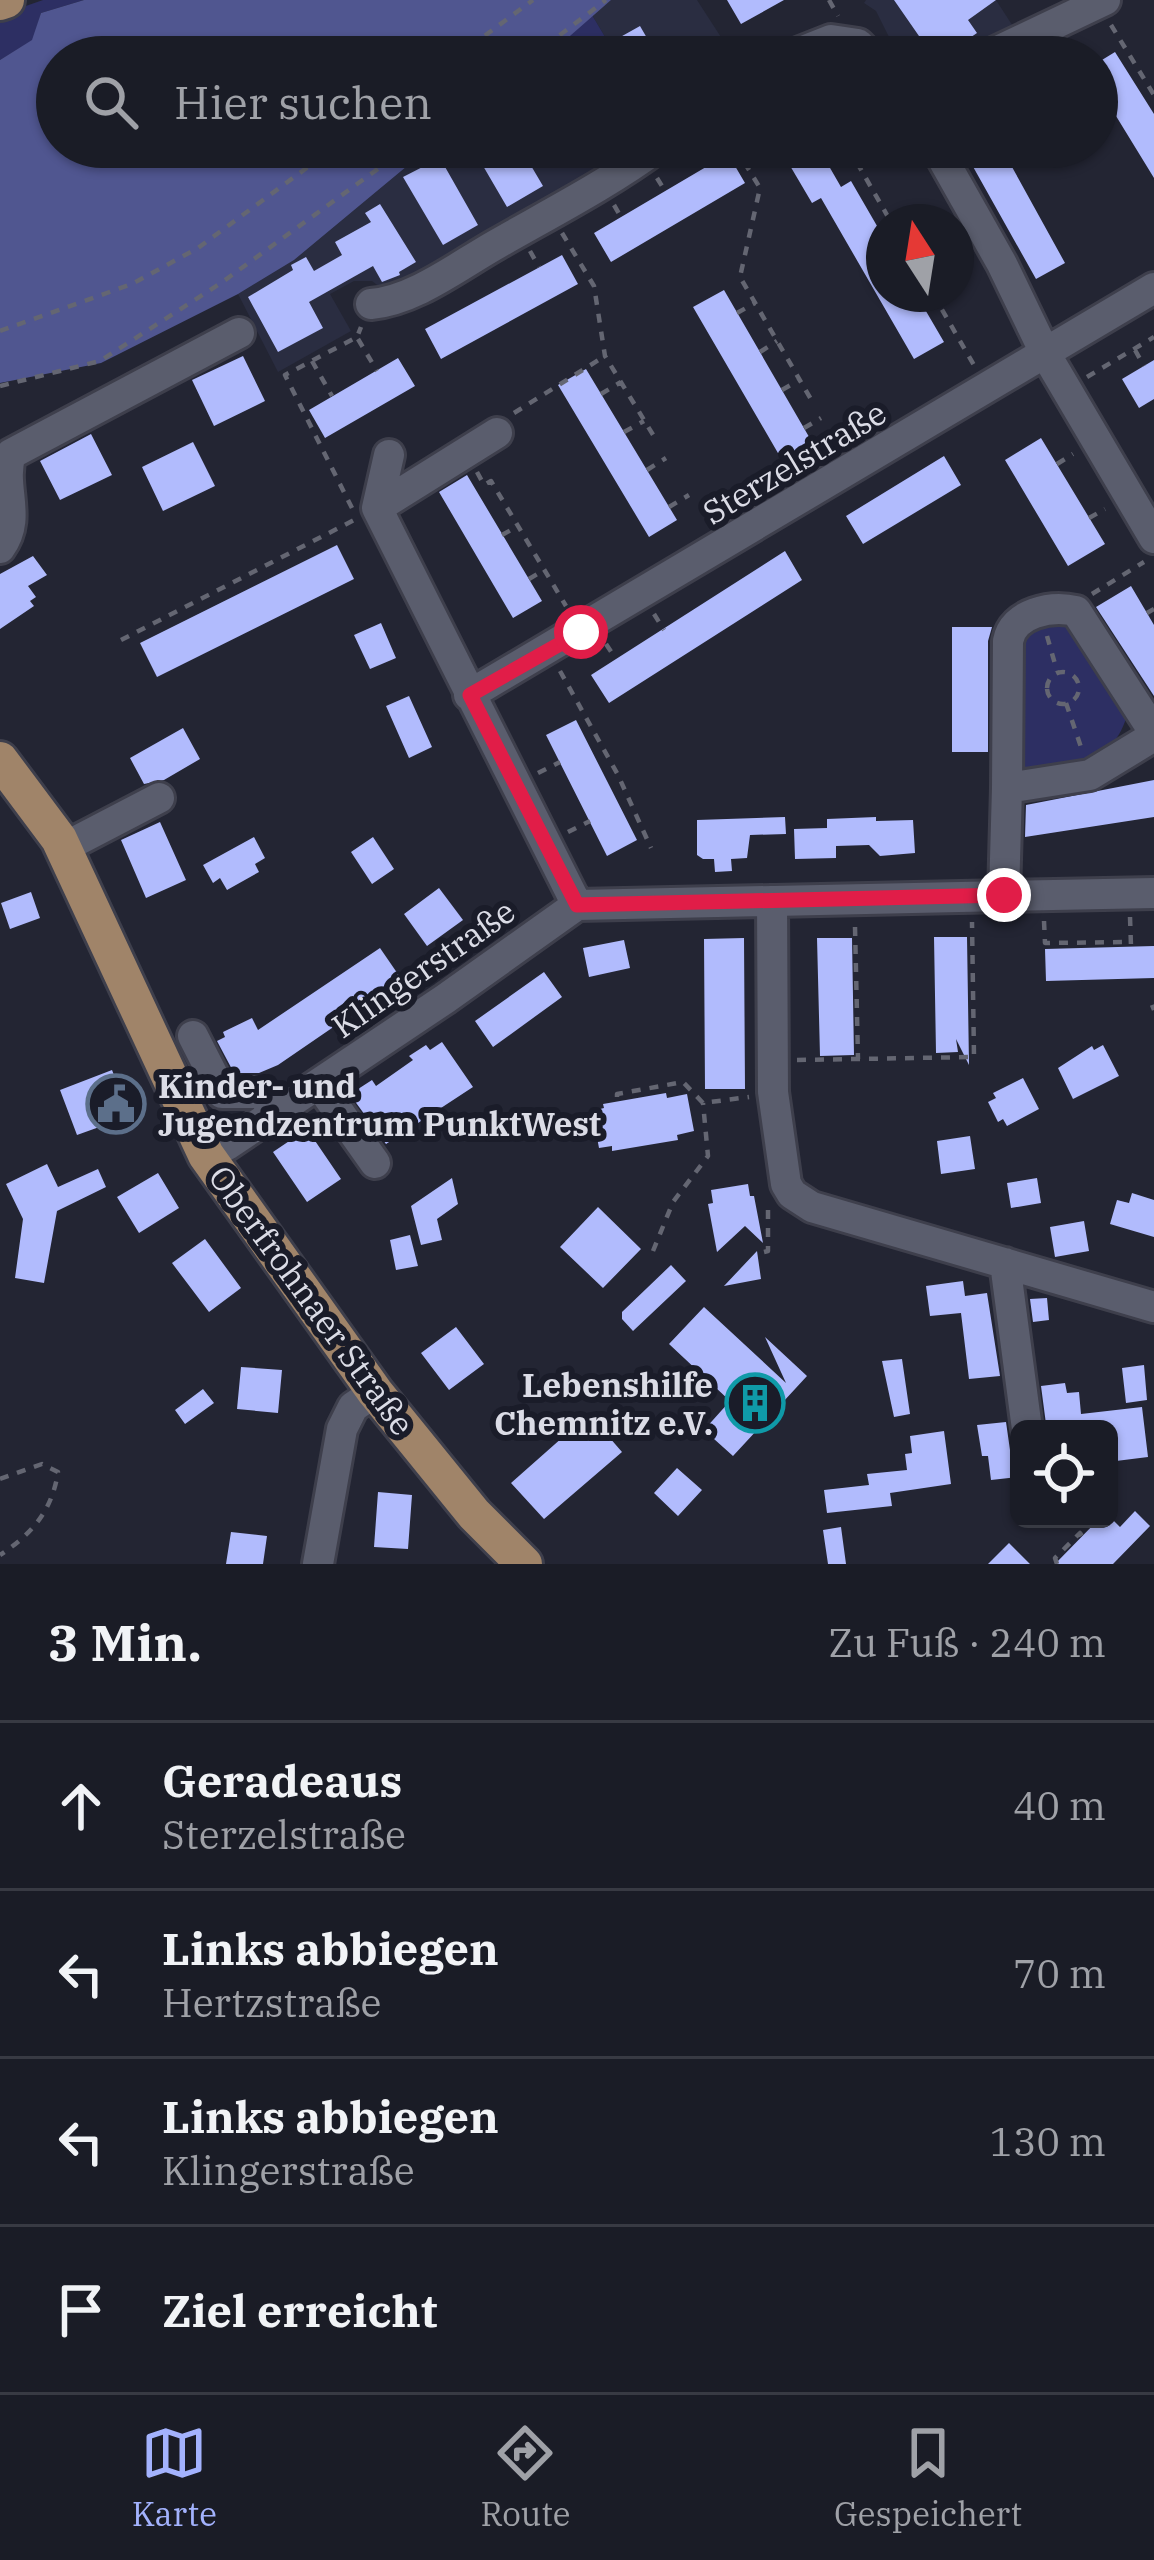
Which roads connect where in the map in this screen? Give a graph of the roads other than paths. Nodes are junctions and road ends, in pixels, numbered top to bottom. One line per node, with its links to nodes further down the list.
1 (1102, 2): 2 (street)
2 (1030, 36)
3 (624, 168): 6 (street)
4 (948, 168): 8 (street)
5 (1154, 289): 8 (street, Sterzelstraße)
6 (371, 304)
7 (238, 334): 13 (street)
8 (1046, 353): 12 (street); 14 (street, Sterzelstraße)
9 (496, 433): 11 (street)
10 (389, 455): 11 (street)
11 (377, 508): 14 (street)
12 (1154, 538)
13 (0, 548)
14 (470, 695): 23 (street)
15 (1154, 734): 17 (street); 17 (street)
16 (0, 760): 19 (main road, Oberfrohnaer Straße)
17 (1007, 788): 21 (street)
18 (159, 798): 19 (street)
19 (63, 848): 27 (main road, Oberfrohnaer Straße)
20 (1154, 892): 21 (street)
21 (1004, 895): 22 (street)
22 (772, 901): 23 (street); 29 (street)
23 (577, 905): 25 (street, Klingerstraße)
24 (193, 1036): 26 (street)
25 (319, 1084): 26 (street, Klingerstraße); 28 (street)
26 (274, 1114): 27 (street, Klingerstraße)
27 (206, 1155): 31 (main road, Oberfrohnaer Straße)
28 (375, 1163)
29 (1005, 1263): 30 (street); 32 (street)
30 (1154, 1306)
31 (375, 1392): 33 (street); 34 (main road, Oberfrohnaer Straße)
32 (1027, 1420)
33 (318, 1564)
34 (524, 1564)

